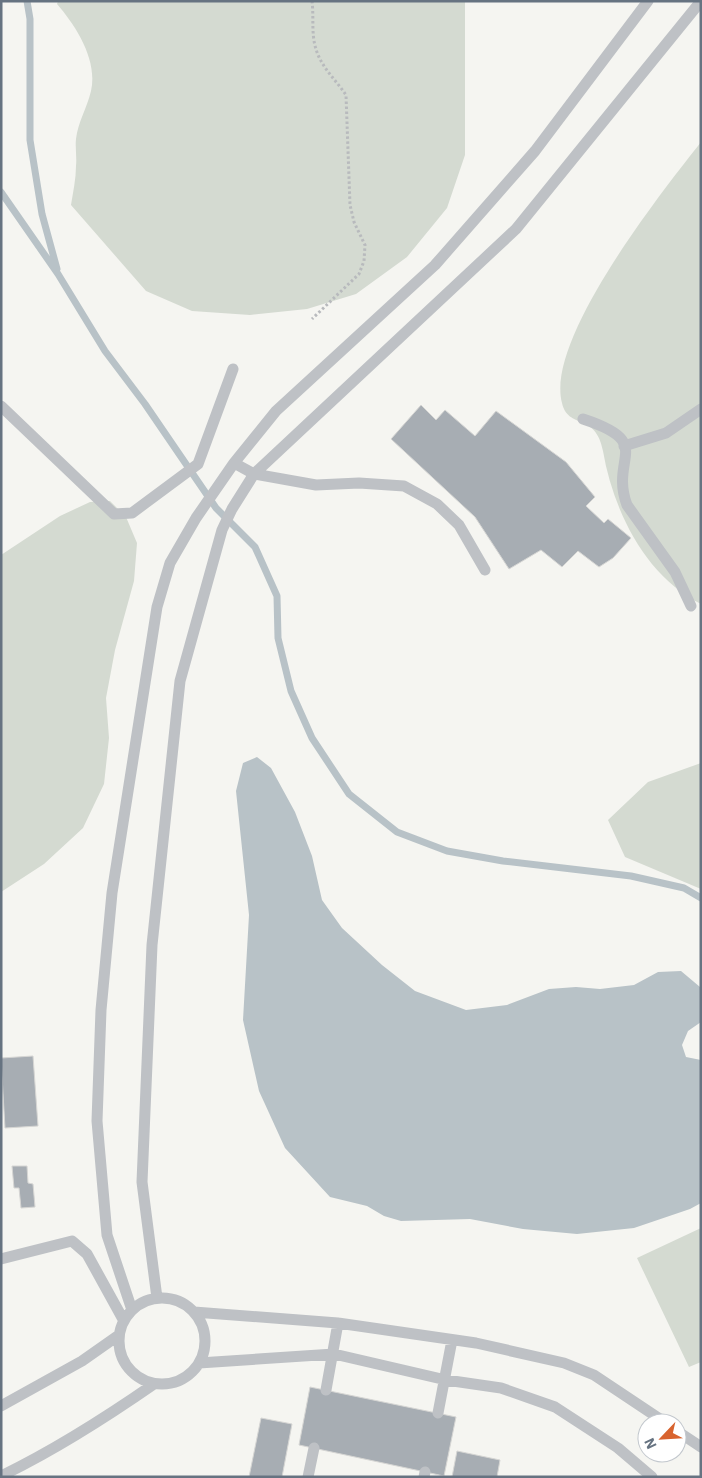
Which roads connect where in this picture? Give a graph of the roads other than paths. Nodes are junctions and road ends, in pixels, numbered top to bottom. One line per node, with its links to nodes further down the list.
1 (648, 1): 8 (lane)
2 (701, 1): 9 (lane)
3 (233, 369): 4 (lane)
4 (1, 406)
5 (701, 409): 7 (lane)
6 (583, 419): 7 (lane)
7 (624, 446): 11 (lane)
8 (234, 463): 9 (lane); 14 (lane)
9 (254, 474): 10 (lane); 13 (lane)
10 (485, 570)
11 (691, 606)
12 (1, 1259): 16 (lane)
13 (157, 1298): 14 (lane); 15 (lane)
14 (132, 1310): 16 (lane)
15 (194, 1312): 17 (lane); 21 (lane)
16 (124, 1321): 18 (lane)
17 (338, 1323): 19 (lane); 20 (lane)
18 (120, 1335): 23 (lane); 25 (lane)
19 (452, 1340): 22 (lane); 26 (lane)
20 (334, 1354): 21 (lane); 22 (lane); 24 (lane)
21 (199, 1363): 23 (lane)
22 (446, 1380): 27 (lane); 33 (lane)
23 (154, 1384): 31 (lane)
24 (326, 1390)
25 (3, 1403)
26 (651, 1413)
27 (438, 1414)
28 (687, 1437): 29 (lane)
29 (701, 1446)
30 (314, 1448): 32 (lane)
31 (1, 1476)
32 (308, 1477)
33 (652, 1477)

